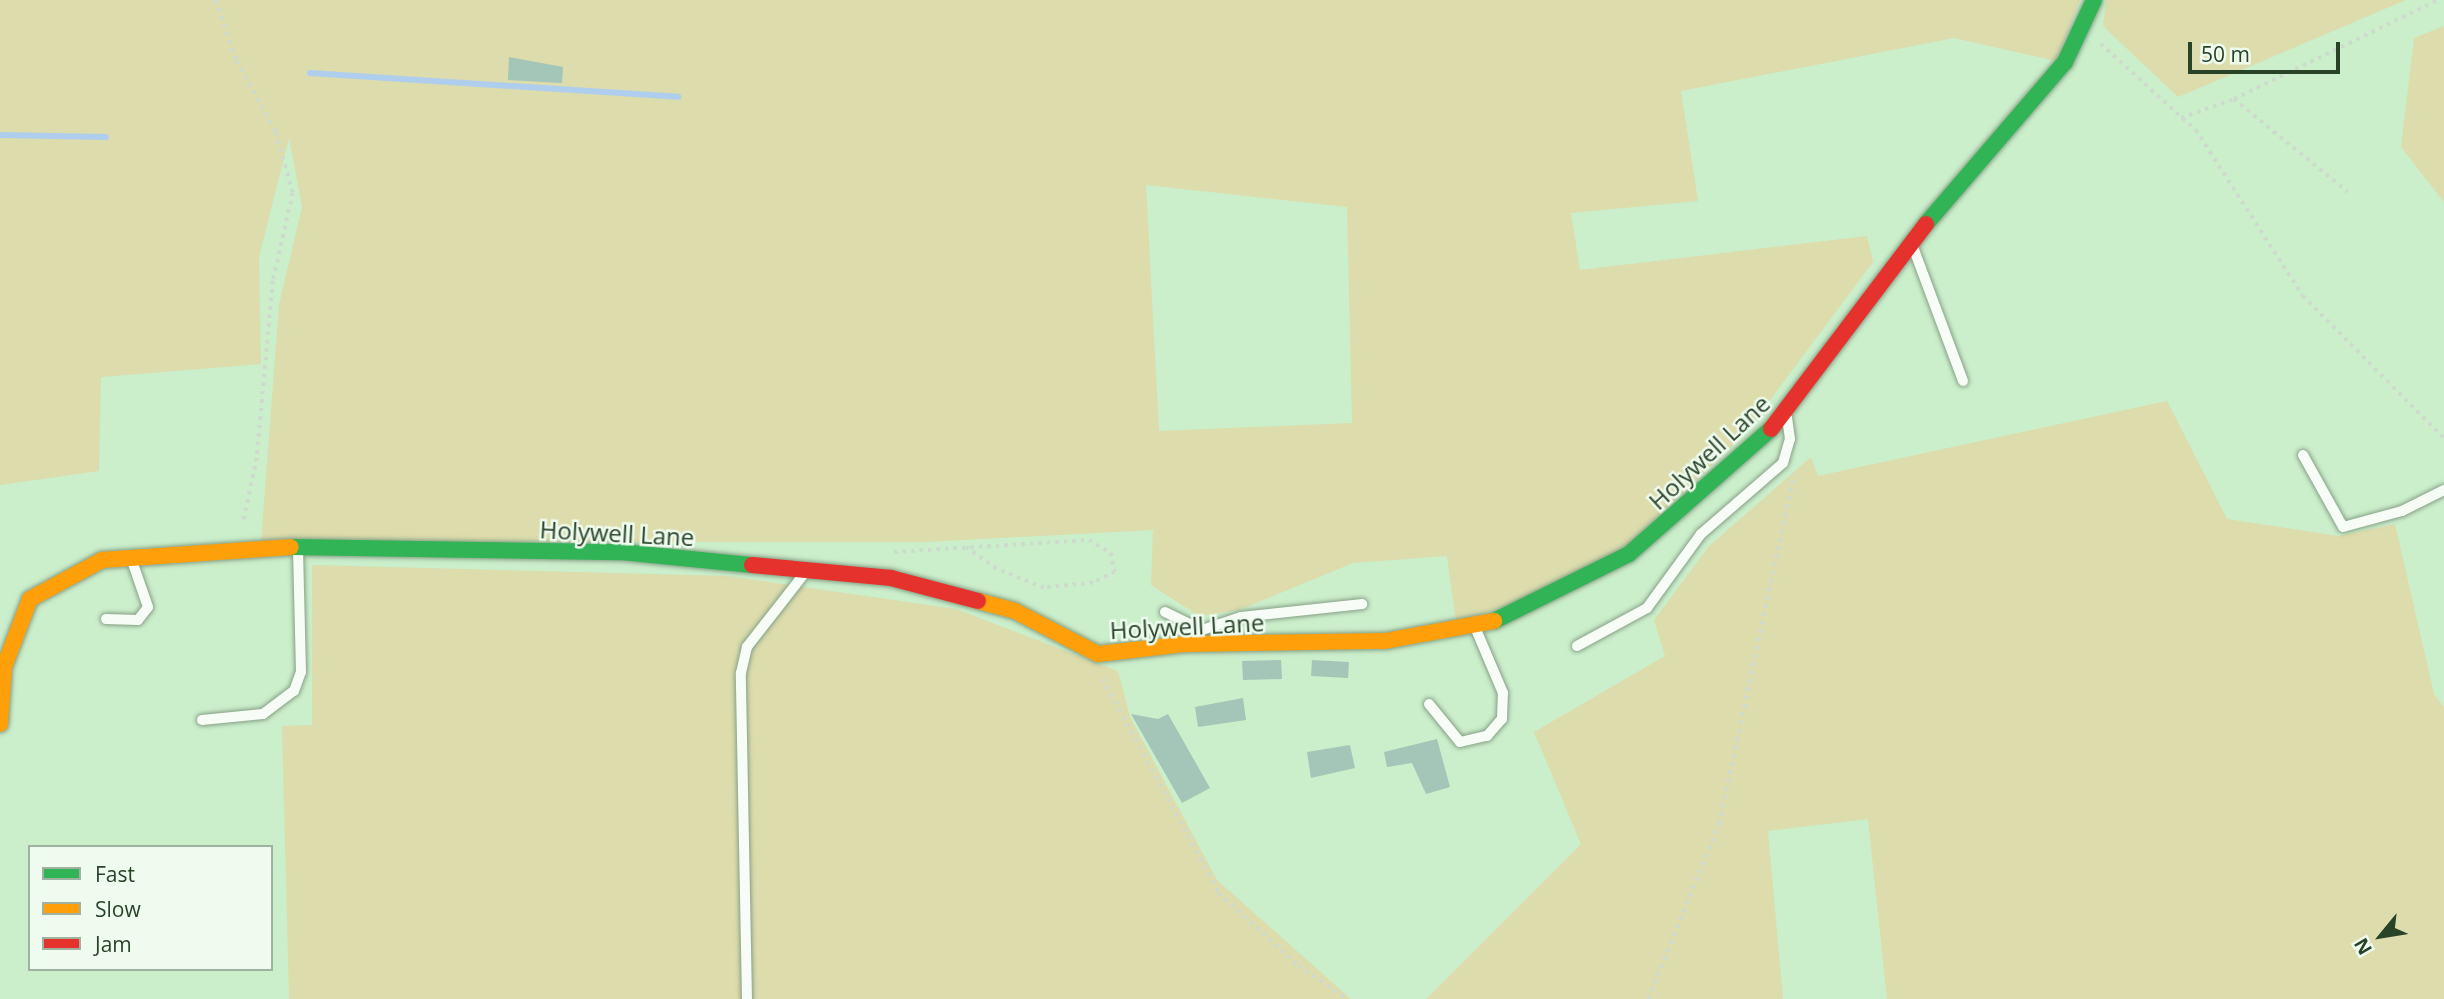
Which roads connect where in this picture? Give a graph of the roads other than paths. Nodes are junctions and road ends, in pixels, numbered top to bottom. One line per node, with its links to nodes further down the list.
1 (2092, 8): 2 (street, Holywell Lane)
2 (1911, 245): 3 (lane); 4 (street, Holywell Lane)
3 (1963, 381)
4 (1787, 412): 14 (street, Holywell Lane); 16 (lane)
5 (2303, 455): 6 (lane)
6 (2444, 490)
7 (298, 548): 8 (street, Holywell Lane); 9 (street, Holywell Lane); 18 (lane)
8 (130, 555): 12 (lane); 19 (street, Holywell Lane)
9 (807, 570): 15 (street, Holywell Lane); 20 (lane)
10 (1362, 604): 13 (lane)
11 (1165, 612): 13 (lane)
12 (106, 619)
13 (1223, 626): 15 (lane)
14 (1475, 627): 15 (street, Holywell Lane); 17 (lane)
15 (1245, 646)
16 (1577, 646)
17 (1429, 704)
18 (202, 720)
19 (0, 724)
20 (747, 999)

